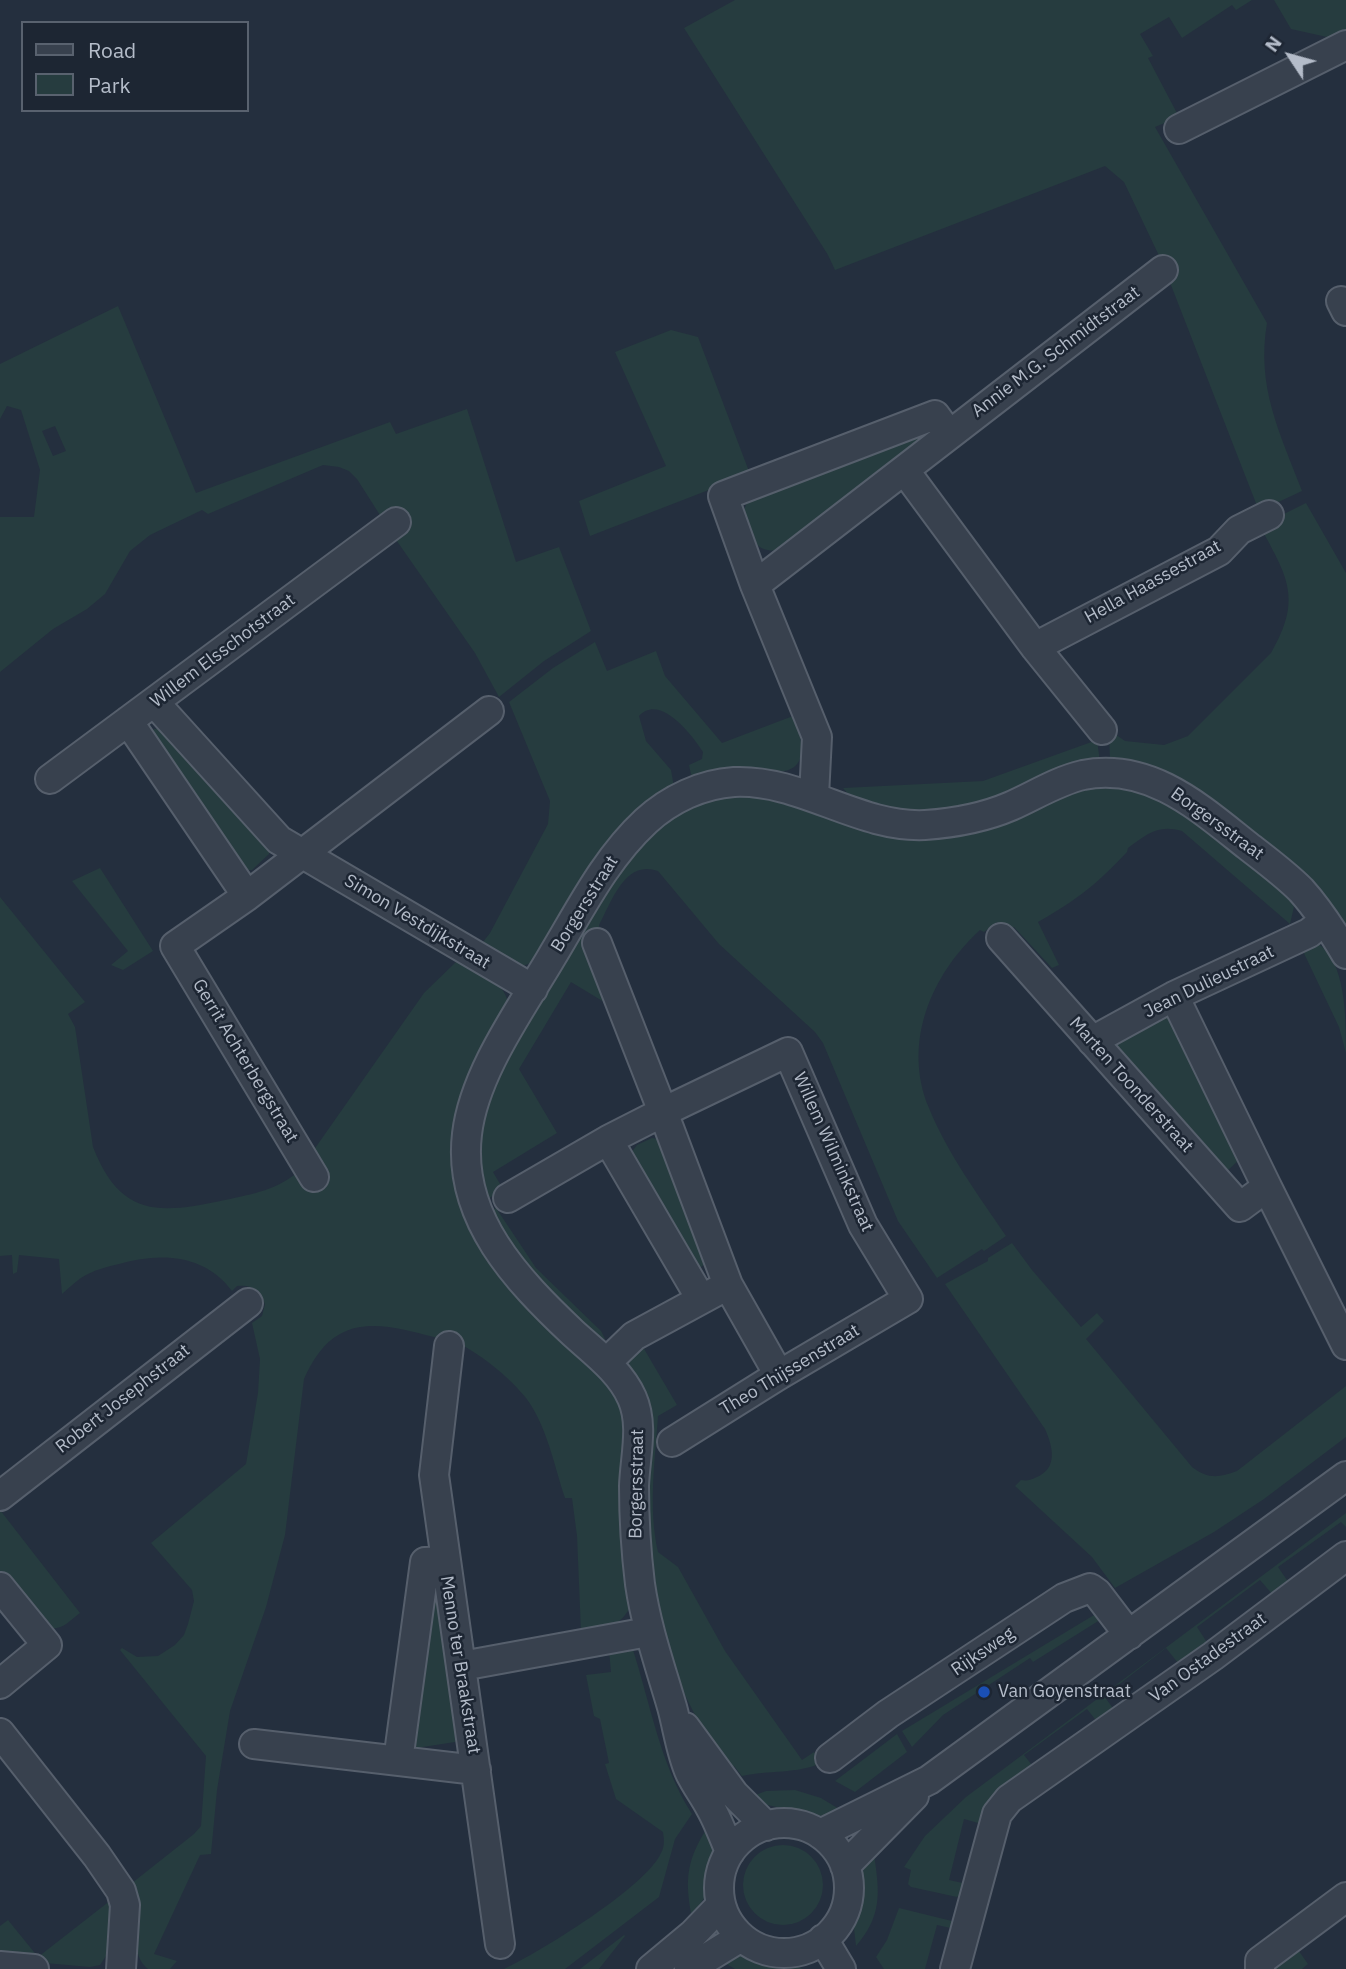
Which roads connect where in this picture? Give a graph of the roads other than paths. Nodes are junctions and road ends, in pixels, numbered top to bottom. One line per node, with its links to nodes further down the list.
1 (1346, 45): 2 (street)
2 (1179, 129)
3 (1163, 270): 4 (street, Annie M.G. Schmidtstraat)
4 (949, 434): 5 (street, Annie M.G. Schmidtstraat); 8 (street)
5 (905, 471): 8 (street, Annie M.G. Schmidtstraat); 9 (street)
6 (1269, 515): 9 (street, Hella Haassestraat)
7 (396, 522): 10 (street, Willem Elsschotstraat)
8 (755, 584): 15 (street)
9 (1035, 647): 13 (street)
10 (154, 702): 12 (street, Willem Elsschotstraat); 16 (street, Simon Vestdijkstraat)
11 (489, 711): 16 (street)
12 (128, 721): 14 (street, Willem Elsschotstraat); 17 (street)
13 (1102, 730)
14 (50, 779)
15 (814, 796): 18 (street, Borgersstraat); 22 (street, Borgersstraat)
16 (301, 855): 17 (street); 22 (street, Simon Vestdijkstraat)
17 (247, 896): 27 (street, Gerrit Achterbergstraat)
18 (1324, 920): 21 (street, Borgersstraat); 23 (street, Jean Dulieustraat)
19 (1001, 938): 24 (street, Marten Toonderstraat)
20 (597, 943): 25 (street)
21 (1346, 954)
22 (533, 989): 36 (street, Borgersstraat)
23 (1174, 996): 24 (street, Jean Dulieustraat); 28 (street)
24 (1091, 1041): 28 (street, Marten Toonderstraat)
25 (663, 1112): 26 (street, Willem Wilminkstraat); 30 (street); 32 (street, Willem Wilminkstraat)
26 (608, 1140): 29 (street, Willem Wilminkstraat); 31 (street)
27 (314, 1177)
28 (1267, 1187): 34 (street)
29 (508, 1198)
30 (729, 1285): 31 (street); 37 (street)
31 (701, 1299): 36 (street)
32 (908, 1299): 37 (street, Theo Thijssenstraat)
33 (248, 1304): 40 (street, Robert Josephstraat)
34 (1346, 1345)
35 (449, 1346): 42 (street, Menno ter Braakstraat)
36 (607, 1362): 44 (street, Borgersstraat)
37 (779, 1375): 38 (street, Theo Thijssenstraat)
38 (672, 1442)
39 (1346, 1476): 45 (street)
40 (0, 1496)
41 (1346, 1556): 70 (street, Van Ostadestraat)
42 (444, 1561): 46 (street, Menno ter Braakstraat); 52 (street, Menno ter Braakstraat)
43 (0, 1587): 47 (street)
44 (648, 1632): 46 (street); 48 (street, Borgersstraat)
45 (1129, 1635): 51 (street, Rijksweg); 54 (street)
46 (462, 1666): 53 (street, Menno ter Braakstraat)
47 (0, 1684)
48 (672, 1707): 55 (street, Borgersstraat); 57 (street, Borgersstraat)
49 (0, 1734): 66 (street)
50 (254, 1744): 52 (street, Menno ter Braakstraat)
51 (830, 1758)
52 (398, 1761): 53 (street, Menno ter Braakstraat)
53 (476, 1770): 63 (street, Menno ter Braakstraat)
54 (929, 1780): 56 (street); 58 (street)
55 (766, 1826): 56 (street); 57 (street)
56 (820, 1834): 58 (street)
57 (730, 1852): 60 (street)
58 (845, 1866): 62 (street)
59 (1346, 1897): 71 (street)
60 (721, 1905): 61 (street); 67 (street)
61 (741, 1937): 62 (street); 68 (street)
62 (823, 1939): 69 (street)
63 (500, 1944)
64 (0, 1966): 65 (street)
65 (34, 1969)
66 (121, 1969)
67 (651, 1969)
68 (690, 1969)
69 (841, 1969)
70 (955, 1969)
71 (1260, 1969)

